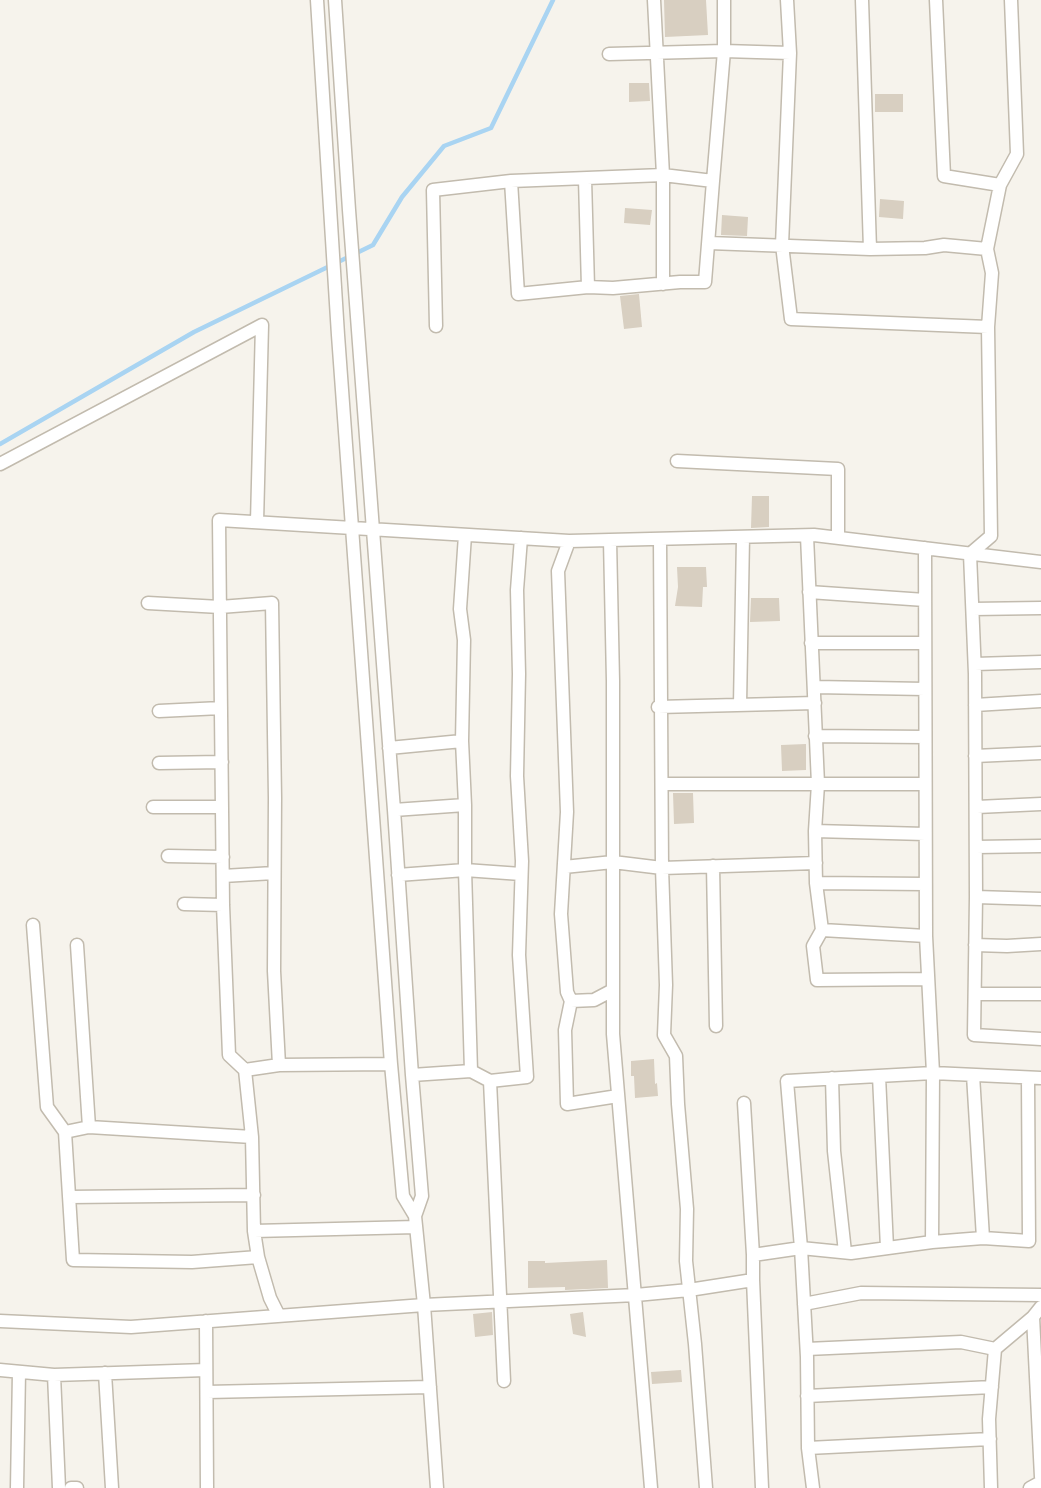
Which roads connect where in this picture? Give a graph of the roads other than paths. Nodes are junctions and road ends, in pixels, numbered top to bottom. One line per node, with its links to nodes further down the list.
1 (317, 0): 29 (street)
2 (335, 0): 30 (street)
3 (654, 0): 10 (street)
4 (724, 0): 9 (street)
5 (787, 0): 11 (street)
6 (862, 0): 20 (street)
7 (936, 0): 17 (street)
8 (1011, 0): 17 (street)
9 (724, 51): 10 (street); 11 (street); 16 (street)
10 (657, 53): 12 (street); 13 (street)
11 (790, 53): 19 (street)
12 (609, 54)
13 (663, 175): 14 (street); 16 (street); 22 (street)
14 (585, 179): 15 (street); 23 (street)
15 (511, 181): 23 (street); 24 (street)
16 (713, 181): 18 (street)
17 (1000, 185): 21 (street)
18 (709, 243): 19 (street); 22 (street)
19 (782, 245): 20 (street); 25 (street)
20 (870, 249): 21 (street)
21 (987, 249): 25 (street)
22 (663, 284): 23 (street)
23 (587, 287)
24 (436, 326)
25 (988, 327): 40 (street)
26 (677, 461): 35 (street)
27 (0, 464): 28 (street)
28 (257, 522): 29 (street); 45 (street)
29 (352, 528): 30 (street); 113 (street)
30 (374, 529): 31 (street); 64 (street)
31 (465, 535): 34 (street); 63 (street)
32 (807, 536): 33 (street); 35 (street); 42 (street)
33 (743, 537): 36 (street); 56 (street)
34 (521, 538): 38 (street); 91 (street)
35 (838, 538): 39 (street)
36 (660, 539): 37 (street); 58 (street)
37 (610, 540): 38 (street); 84 (street)
38 (569, 541): 87 (street)
39 (925, 548): 40 (street); 43 (street)
40 (970, 554): 41 (street); 47 (street)
41 (1041, 562)
42 (809, 592): 43 (street); 48 (street)
43 (925, 600): 49 (street)
44 (148, 603): 45 (street)
45 (220, 607): 59 (street); 90 (street)
46 (1041, 608): 47 (street)
47 (973, 609): 51 (street)
48 (811, 643): 49 (street); 52 (street)
49 (925, 643): 53 (street)
50 (1041, 662): 51 (street)
51 (975, 664): 57 (street)
52 (815, 687): 53 (street); 55 (street)
53 (925, 689): 62 (street)
54 (1041, 701): 57 (street)
55 (815, 704): 56 (street); 61 (street)
56 (740, 705): 58 (street)
57 (975, 705): 66 (street)
58 (660, 707): 69 (street)
59 (221, 708): 60 (street); 67 (street)
60 (159, 711)
61 (816, 736): 62 (street); 70 (street)
62 (925, 737): 71 (street)
63 (462, 741): 64 (street); 73 (street)
64 (389, 748): 77 (street)
65 (1041, 753): 66 (street)
66 (975, 756): 76 (street)
67 (222, 762): 68 (street); 75 (street)
68 (159, 763)
69 (662, 784): 70 (street); 88 (street)
70 (818, 784): 71 (street); 78 (street)
71 (925, 784): 79 (street)
72 (1041, 804): 76 (street)
73 (465, 805): 77 (street); 89 (street)
74 (153, 807): 75 (street)
75 (222, 807): 83 (street)
76 (977, 807): 81 (street)
77 (394, 810): 92 (street)
78 (814, 831): 79 (street); 85 (street)
79 (925, 834): 95 (street)
80 (1041, 846): 81 (street)
81 (976, 848): 96 (street)
82 (168, 856): 83 (street)
83 (223, 857): 93 (street)
84 (613, 862): 87 (street); 88 (street); 107 (street)
85 (816, 863): 86 (street); 94 (street)
86 (713, 866): 88 (street); 111 (street)
87 (564, 867): 110 (street)
88 (662, 868): 142 (street)
89 (465, 870): 91 (street); 92 (street); 116 (street)
90 (274, 873): 93 (street); 114 (street)
91 (521, 874): 123 (street)
92 (398, 875): 118 (street)
93 (223, 876): 99 (street)
94 (816, 884): 95 (street); 101 (street)
95 (925, 884): 102 (street)
96 (976, 897): 97 (street); 105 (street)
97 (1041, 899)
98 (184, 904): 99 (street)
99 (223, 905): 115 (street)
100 (33, 925): 127 (street)
101 (822, 930): 102 (street); 106 (street)
102 (926, 936): 106 (street)
103 (1041, 944): 105 (street)
104 (77, 945): 126 (street)
105 (975, 945): 108 (street)
106 (928, 979): 117 (street)
107 (613, 990): 110 (street); 124 (street)
108 (975, 994): 109 (street); 112 (street)
109 (1041, 994)
110 (571, 1001): 124 (street)
111 (716, 1026)
112 (1041, 1039)
113 (391, 1064): 114 (street); 131 (street)
114 (279, 1065): 115 (street)
115 (245, 1070): 128 (street)
116 (471, 1070): 118 (street); 123 (street)
117 (933, 1073): 119 (street); 120 (street); 135 (street)
118 (412, 1075): 131 (street)
119 (973, 1075): 122 (street); 133 (street)
120 (879, 1076): 121 (street); 137 (street)
121 (832, 1078): 136 (street); 138 (street)
122 (1035, 1078): 134 (street)
123 (490, 1081): 145 (street)
124 (618, 1096): 143 (street)
125 (744, 1103): 139 (street)
126 (89, 1128): 127 (street); 128 (street)
127 (65, 1132): 130 (street)
128 (252, 1137): 129 (street)
129 (254, 1195): 130 (street); 132 (street)
130 (69, 1197): 140 (street)
131 (415, 1221): 132 (street); 147 (street)
132 (254, 1231): 140 (street)
133 (983, 1238): 134 (street); 135 (street)
134 (1035, 1241)
135 (932, 1242): 137 (street)
136 (800, 1248): 138 (street); 139 (street); 146 (street)
137 (887, 1248): 138 (street)
138 (845, 1252)
139 (753, 1255): 141 (street)
140 (258, 1257): 149 (street)
141 (753, 1280): 142 (street); 177 (street)
142 (689, 1290): 143 (street); 176 (street)
143 (635, 1294): 145 (street); 175 (street)
144 (1041, 1295): 146 (street)
145 (501, 1301): 147 (street); 159 (street)
146 (804, 1304): 152 (street)
147 (424, 1305): 149 (street); 160 (street)
148 (1037, 1312): 153 (street); 166 (street)
149 (279, 1316): 151 (street)
150 (0, 1321): 151 (street)
151 (206, 1321): 155 (street)
152 (807, 1349): 153 (street); 163 (street)
153 (995, 1349): 161 (street)
154 (0, 1370): 156 (street)
155 (206, 1370): 157 (street); 162 (street)
156 (19, 1372): 158 (street); 168 (street)
157 (105, 1373): 158 (street); 172 (street)
158 (54, 1375): 169 (street)
159 (504, 1381)
160 (430, 1387): 162 (street); 174 (street)
161 (992, 1387): 163 (street); 164 (street)
162 (207, 1392): 173 (street)
163 (807, 1396): 165 (street)
164 (990, 1439): 165 (street); 179 (street)
165 (808, 1448): 178 (street)
166 (1041, 1477)
167 (1041, 1482): 180 (street)
168 (17, 1488)
169 (59, 1488)
170 (71, 1488): 171 (street)
171 (77, 1488)
172 (112, 1488)
173 (207, 1488)
174 (437, 1488)
175 (651, 1488)
176 (706, 1488)
177 (762, 1488)
178 (813, 1488)
179 (991, 1488)
180 (1030, 1488)

